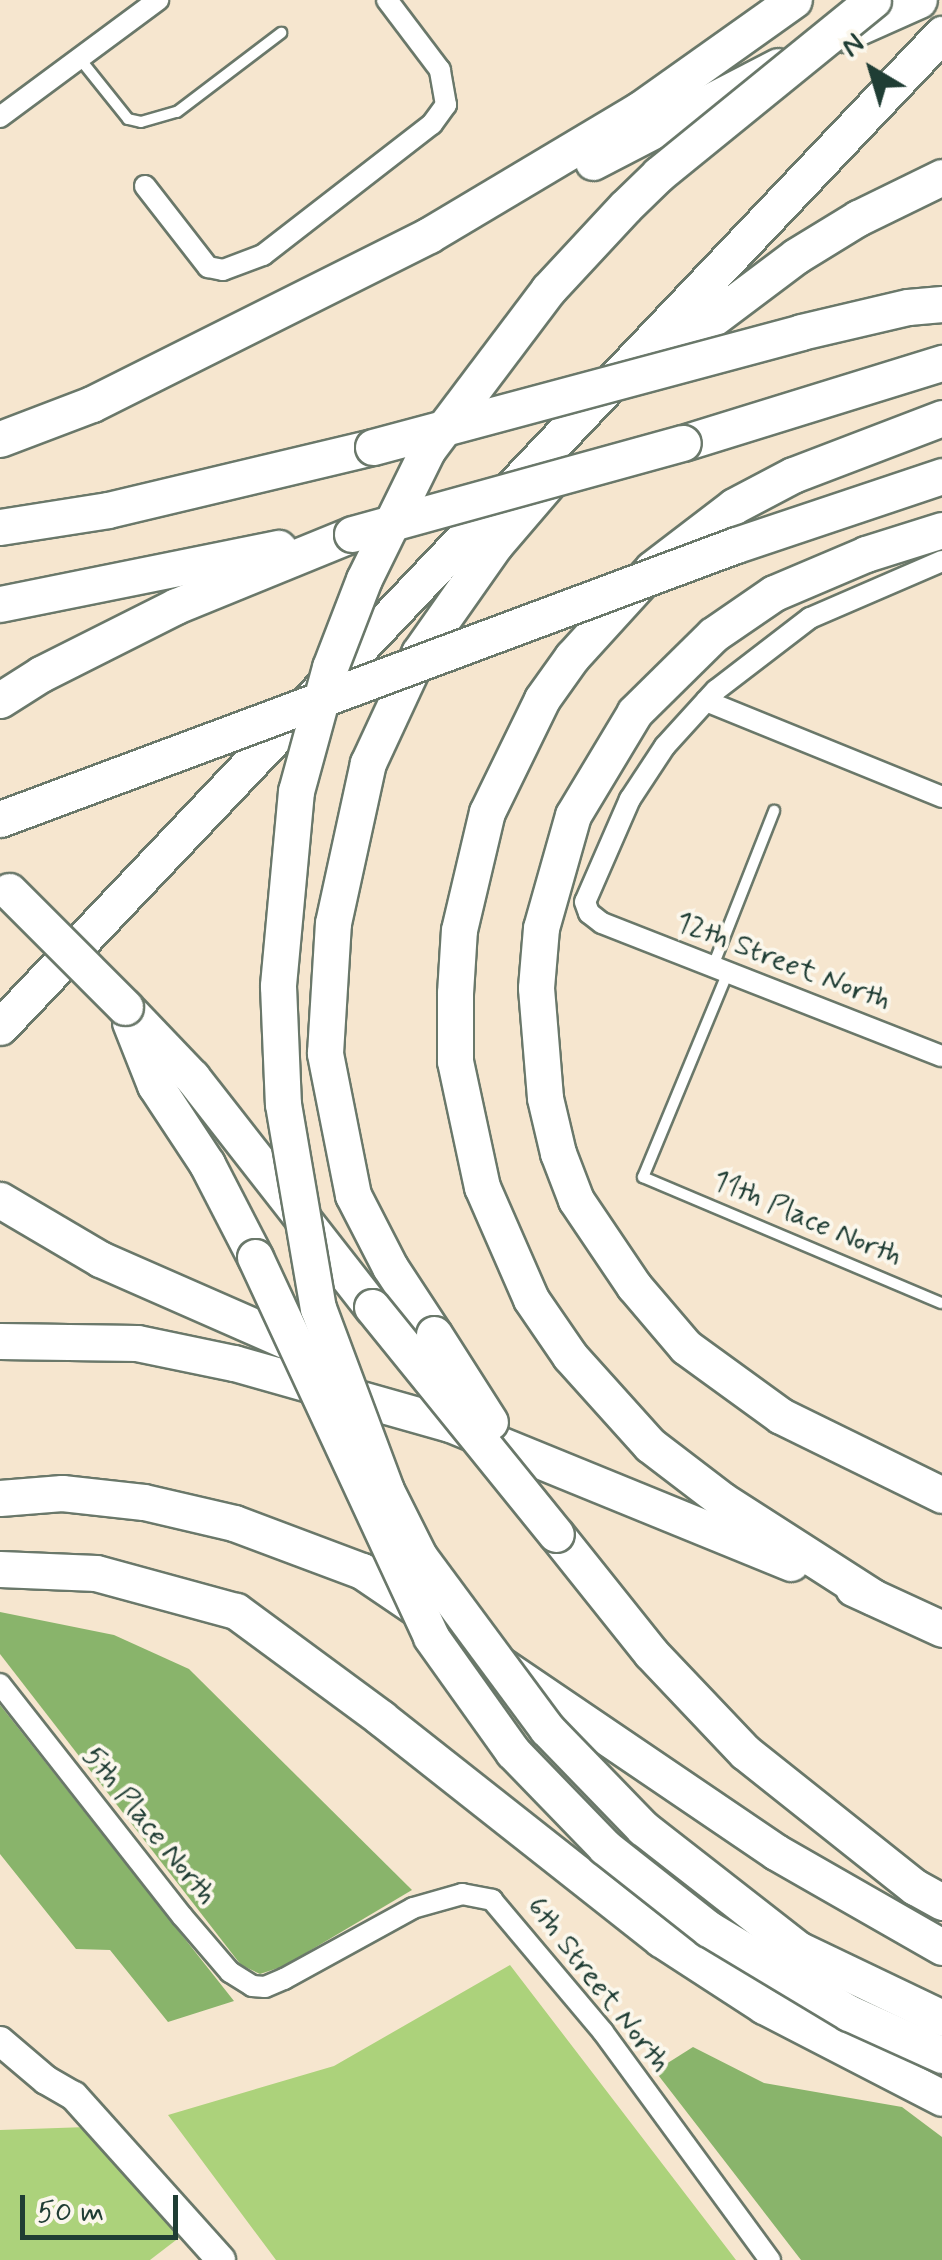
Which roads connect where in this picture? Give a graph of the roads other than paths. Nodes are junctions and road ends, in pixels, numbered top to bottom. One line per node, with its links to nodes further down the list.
1 (158, 0): 8 (street)
2 (387, 0): 11 (street)
3 (794, 0): 12 (highway)
4 (873, 0): 49 (highway, bridge)
5 (919, 0): 12 (highway)
6 (281, 34): 8 (lane)
7 (942, 34): 17 (highway)
8 (80, 58): 9 (street)
9 (0, 117)
10 (942, 177): 15 (highway)
11 (145, 186)
12 (429, 235): 18 (highway)
13 (942, 304): 20 (highway, bridge)
14 (942, 364): 22 (highway, bridge)
15 (642, 374): 17 (highway); 41 (highway, bridge)
16 (942, 418): 43 (highway)
17 (576, 425): 33 (highway)
18 (0, 439)
19 (942, 476): 29 (highway, bridge)
20 (0, 527)
21 (942, 530): 39 (highway)
22 (352, 534): 24 (highway); 25 (highway)
23 (942, 561): 26 (street)
24 (0, 604)
25 (0, 700)
26 (706, 701): 27 (street); 31 (street, 12th Street North)
27 (942, 797)
28 (774, 811): 31 (lane)
29 (0, 819)
30 (4, 887): 32 (highway, bridge)
31 (720, 970): 34 (street, 12th Street North); 36 (lane, 11th Place North)
32 (124, 1007): 41 (highway, bridge); 51 (highway, bridge)
33 (0, 1027)
34 (942, 1056)
35 (0, 1200): 38 (highway)
36 (942, 1304)
37 (0, 1341): 38 (highway)
38 (450, 1424): 43 (highway)
39 (942, 1495)
40 (0, 1498): 47 (highway)
41 (556, 1534): 46 (highway)
42 (0, 1569): 52 (highway)
43 (873, 1597): 44 (highway)
44 (942, 1629)
45 (0, 1684): 48 (street, 5th Place North)
46 (942, 1902)
47 (942, 1946)
48 (265, 1987): 54 (street, 6th Street North)
49 (942, 2018)
50 (0, 2041): 53 (street)
51 (942, 2055)
52 (942, 2098)
53 (221, 2260)
54 (770, 2260)

